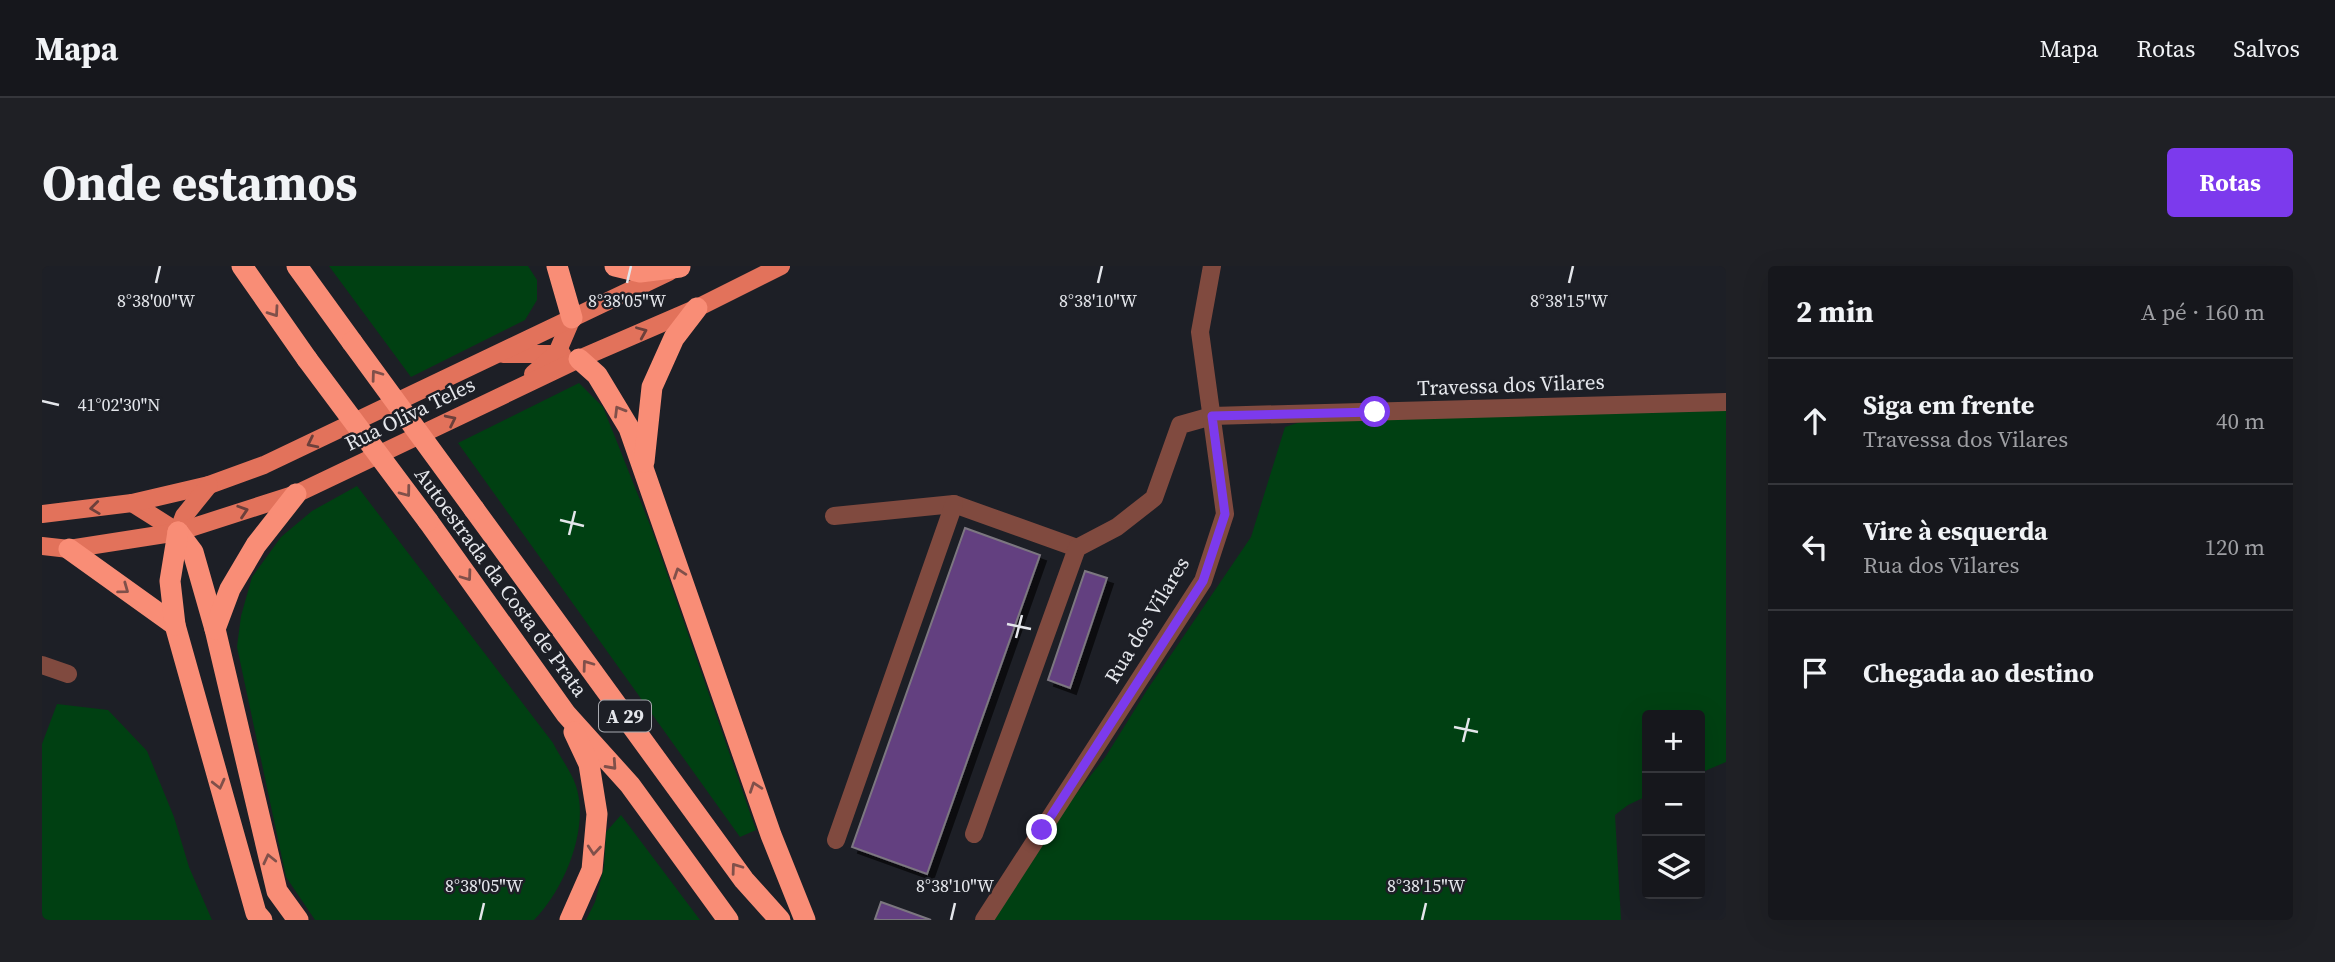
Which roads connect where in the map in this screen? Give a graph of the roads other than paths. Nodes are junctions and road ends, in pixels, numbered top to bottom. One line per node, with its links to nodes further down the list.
1 (242, 266): 31 (highway, Autoestrada da Costa de Prata / A 29, one-way to 31, bridge)
2 (297, 266): 38 (highway, Autoestrada da Costa de Prata / A 29, one-way to 2, bridge)
3 (557, 266): 9 (highway)
4 (615, 266): 5 (highway)
5 (681, 266): 9 (main road, Rua Oliva Teles)
6 (781, 266): 8 (main road, Rua Oliva Teles)
7 (1212, 266): 15 (street, Rua dos Vilares)
8 (697, 308): 12 (main road, Rua Oliva Teles, one-way to 8); 16 (highway)
9 (572, 318): 10 (main road); 11 (main road, Rua Oliva Teles)
10 (557, 352): 11 (main road); 12 (main road); 13 (main road)
11 (496, 354): 17 (main road, Rua Oliva Teles, one-way to 17)
12 (579, 359): 13 (main road, Rua Oliva Teles); 16 (highway, one-way to 12)
13 (517, 388): 18 (main road, Rua Oliva Teles, one-way to 13)
14 (1726, 402): 15 (street, Travessa dos Vilares)
15 (1212, 416): 25 (street, Travessa dos Vilares); 40 (street, Rua dos Vilares)
16 (643, 471): 39 (highway, one-way to 16)
17 (209, 485): 19 (main road, Rua Oliva Teles); 23 (main road)
18 (296, 494): 23 (main road, Rua Oliva Teles, one-way to 18); 28 (highway)
19 (132, 503): 21 (main road, Rua Oliva Teles, one-way to 21); 23 (main road)
20 (954, 505): 22 (street); 25 (street); 33 (street)
21 (42, 514)
22 (834, 516)
23 (178, 532): 26 (main road, Rua Oliva Teles); 27 (highway); 28 (highway)
24 (42, 546): 26 (main road, Rua Oliva Teles)
25 (1077, 548): 32 (street)
26 (69, 549): 27 (highway, one-way to 27)
27 (175, 625): 34 (highway, one-way to 34)
28 (215, 629): 35 (highway, one-way to 28)
29 (42, 665): 30 (street)
30 (68, 674)
31 (566, 714): 36 (highway, one-way to 36); 37 (highway, Autoestrada da Costa de Prata / A 29, one-way to 37)
32 (974, 834)
33 (836, 840)
34 (262, 920)
35 (298, 920)
36 (570, 920)
37 (728, 920)
38 (780, 920)
39 (804, 920)
40 (984, 920)

